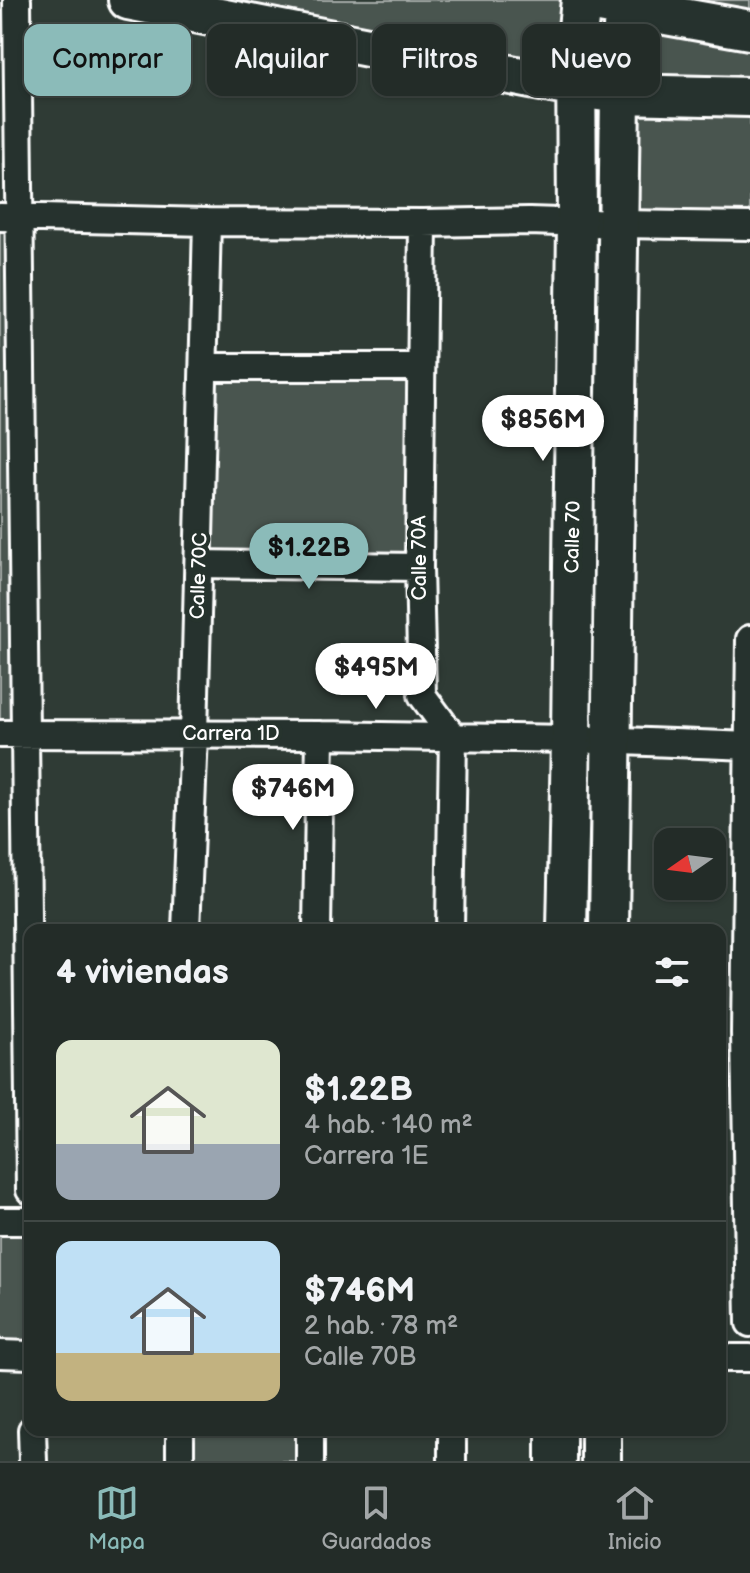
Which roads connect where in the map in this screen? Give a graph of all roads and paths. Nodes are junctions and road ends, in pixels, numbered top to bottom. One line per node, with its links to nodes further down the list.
1 (17, 0): 13 (street)
2 (128, 0): 8 (street)
3 (582, 0): 4 (street); 5 (street, Calle 70)
4 (624, 4): 6 (street, Calle 70); 7 (street)
5 (579, 24)
6 (623, 24)
7 (750, 30)
8 (522, 77)
9 (660, 95): 12 (street)
10 (577, 96): 16 (street, Calle 70)
11 (620, 96): 17 (street, Calle 70)
12 (750, 97)
13 (10, 217): 14 (street); 24 (street)
14 (207, 222): 15 (street); 19 (street, Calle 70C)
15 (423, 223): 16 (street); 20 (street, Calle 70A)
16 (577, 223): 17 (street); 28 (street, Calle 70)
17 (619, 224): 18 (street); 29 (street, Calle 70)
18 (750, 226)
19 (204, 367): 20 (street); 21 (street, Calle 70C)
20 (421, 367): 22 (street, Calle 70A)
21 (199, 564): 22 (street); 25 (street, Calle 70C)
22 (419, 567): 27 (street, Calle 70A)
23 (750, 639): 30 (street)
24 (13, 734): 25 (street, Carrera 1D); 36 (street)
25 (194, 734): 26 (street, Carrera 1D); 31 (street, Calle 70C)
26 (320, 735): 27 (street, Carrera 1D); 32 (street)
27 (453, 737): 28 (street, Carrera 1D); 33 (street)
28 (571, 739): 29 (street, Carrera 1D); 34 (street, Calle 70)
29 (611, 740): 30 (street, Carrera 1D); 35 (street, Calle 70)
30 (749, 746): 37 (street)
31 (186, 924)
32 (317, 924)
33 (450, 924)
34 (567, 924)
35 (609, 924)
36 (24, 932)
37 (738, 1032): 40 (street)
38 (0, 1221): 39 (street)
39 (24, 1221)
40 (750, 1323)
41 (0, 1354): 42 (street)
42 (24, 1355)
43 (726, 1358): 44 (street)
44 (750, 1358)
45 (32, 1436): 51 (street)
46 (180, 1436): 52 (street)
47 (310, 1436): 53 (street)
48 (452, 1436): 54 (street)
49 (556, 1436): 55 (street)
50 (601, 1436): 56 (street)
51 (33, 1461)
52 (180, 1461)
53 (310, 1461)
54 (452, 1461)
55 (556, 1461)
56 (601, 1461)

